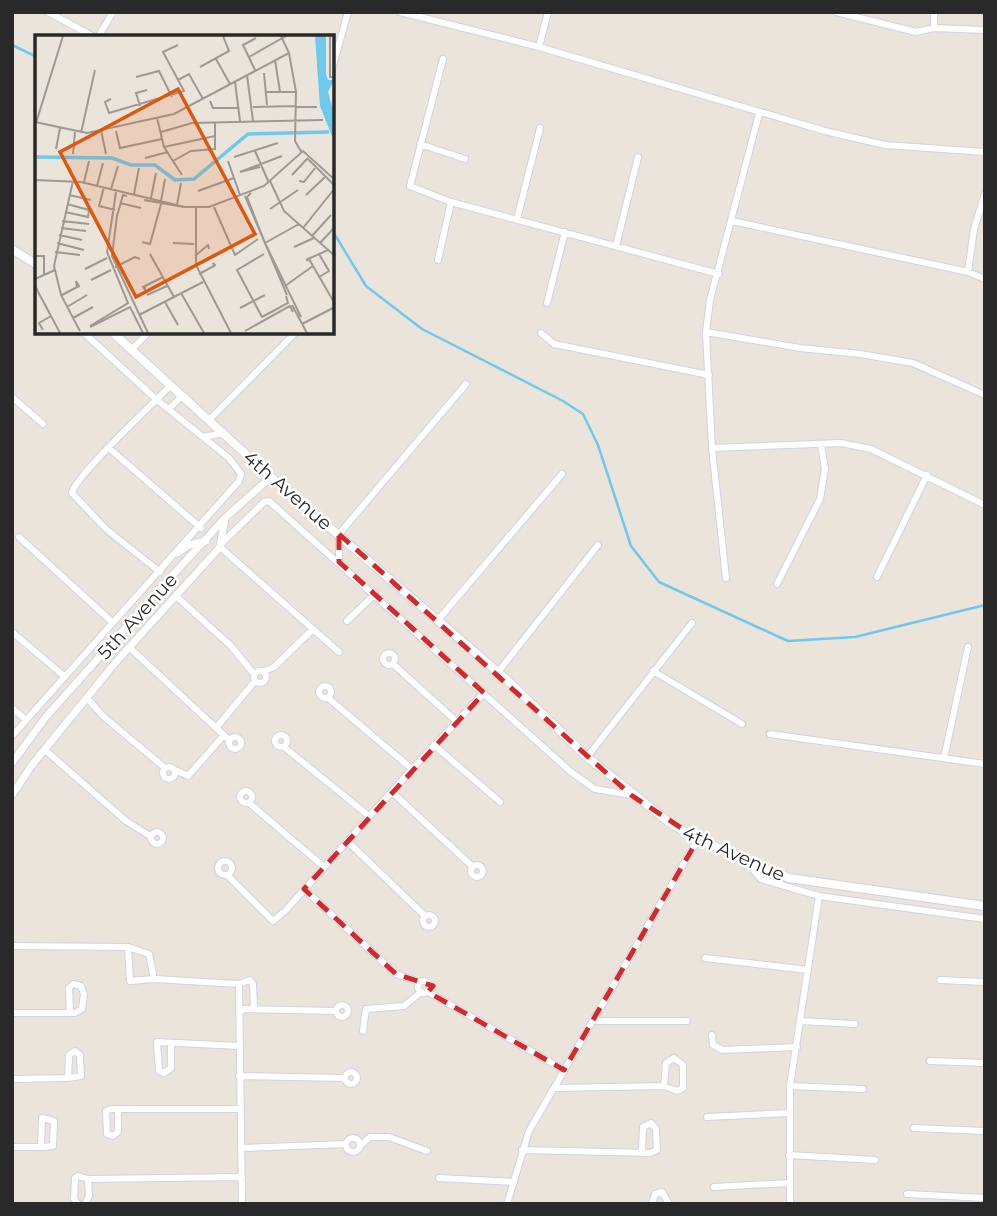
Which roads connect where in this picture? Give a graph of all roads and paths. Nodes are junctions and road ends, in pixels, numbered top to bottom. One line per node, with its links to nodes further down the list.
1 (48, 12): 10 (street)
2 (113, 12): 11 (street)
3 (348, 12): 14 (street)
4 (400, 12): 12 (street)
5 (548, 12): 12 (street)
6 (836, 12): 8 (street)
7 (934, 12): 8 (street)
8 (934, 28): 9 (street)
9 (985, 30)
10 (92, 35)
11 (97, 35)
12 (539, 47): 15 (street)
13 (443, 59): 17 (street)
14 (334, 62)
15 (759, 114): 18 (street); 24 (street)
16 (540, 128): 23 (street)
17 (420, 144): 20 (street); 22 (street)
18 (985, 152)
19 (638, 157): 26 (street)
20 (465, 159)
21 (985, 194): 30 (street)
22 (451, 202): 23 (street); 28 (street)
23 (517, 219): 25 (street)
24 (732, 221): 30 (street); 31 (street)
25 (565, 232): 26 (street); 33 (street)
26 (616, 246): 31 (street)
27 (12, 249): 29 (main road)
28 (438, 260)
29 (35, 264)
30 (968, 272): 32 (street)
31 (719, 274): 34 (street)
32 (985, 279)
33 (547, 303)
34 (706, 331): 41 (street); 44 (street)
35 (541, 333): 41 (street)
36 (85, 334): 47 (street)
37 (114, 334): 40 (main road, 4th Avenue)
38 (147, 334): 40 (street)
39 (294, 334): 49 (street)
40 (131, 350): 43 (main road, 4th Avenue)
41 (709, 375): 54 (street)
42 (466, 384): 62 (street)
43 (170, 386): 46 (main road, 4th Avenue); 47 (street)
44 (985, 395)
45 (12, 397): 50 (street)
46 (182, 397): 48 (street); 49 (main road, 4th Avenue)
47 (157, 400): 48 (street); 55 (street)
48 (169, 410): 52 (street)
49 (209, 420): 51 (main road, 4th Avenue)
50 (43, 424)
51 (224, 433): 52 (street); 58 (main road, 4th Avenue)
52 (203, 437): 61 (street)
53 (821, 445): 54 (street); 57 (street); 72 (street)
54 (712, 448): 71 (street)
55 (110, 449): 61 (street); 69 (street)
56 (562, 474): 75 (street)
57 (927, 475): 59 (street); 70 (street)
58 (271, 477): 60 (street, 5th Avenue); 62 (main road, 4th Avenue)
59 (985, 505)
60 (225, 518): 64 (street, 5th Avenue); 65 (street)
61 (201, 528): 67 (street)
62 (339, 534): 68 (street); 75 (main road, 4th Avenue)
63 (19, 537): 77 (street)
64 (206, 541): 67 (street); 105 (street, 5th Avenue)
65 (221, 545): 68 (street); 74 (street); 79 (street)
66 (598, 545): 86 (street)
67 (177, 553): 69 (street)
68 (339, 562): 73 (street)
69 (160, 572): 77 (street)
70 (877, 576)
71 (726, 578)
72 (777, 584)
73 (375, 594): 76 (street); 90 (street)
74 (176, 596): 81 (street); 89 (street)
75 (438, 620): 86 (main road, 4th Avenue)
76 (347, 621)
77 (113, 622): 88 (street)
78 (692, 623): 87 (street)
79 (313, 629): 83 (street); 85 (street)
80 (12, 632): 88 (street)
81 (129, 647): 91 (street); 97 (street)
82 (968, 648): 104 (street)
83 (339, 652)
84 (393, 664): 95 (street)
85 (264, 671): 89 (street); 89 (street)
86 (498, 671): 103 (main road, 4th Avenue)
87 (653, 671): 96 (street); 103 (street)
88 (64, 676): 94 (street)
89 (255, 678): 97 (street)
90 (484, 693): 95 (street); 110 (street)
91 (87, 698): 97 (street); 102 (street)
92 (328, 698): 107 (street)
93 (12, 708): 94 (street)
94 (25, 719): 99 (street)
95 (456, 721): 100 (street)
96 (742, 724)
97 (216, 728)
98 (770, 734): 104 (street)
99 (12, 736)
100 (434, 745): 107 (street); 112 (street)
101 (284, 747): 113 (street)
102 (45, 750): 109 (street); 114 (street)
103 (587, 757): 110 (main road, 4th Avenue)
104 (944, 758): 106 (street)
105 (12, 762)
106 (985, 764)
107 (412, 769): 108 (street)
108 (392, 792): 113 (street); 118 (street)
109 (12, 795)
110 (631, 795): 115 (main road, 4th Avenue)
111 (249, 803): 119 (street)
112 (500, 803)
113 (369, 816): 116 (street)
114 (150, 836)
115 (698, 839): 117 (main road, 4th Avenue); 141 (street)
116 (346, 841): 119 (street); 124 (street)
117 (744, 859): 122 (street); 123 (main road, 4th Avenue)
118 (473, 866)
119 (324, 867): 121 (street)
120 (226, 876): 121 (street)
121 (304, 889): 132 (street)
122 (819, 896): 125 (street); 129 (street)
123 (985, 906)
124 (425, 916)
125 (985, 919)
126 (12, 946): 127 (street)
127 (128, 947): 130 (street); 130 (street)
128 (705, 958): 129 (street)
129 (808, 970): 143 (street)
130 (154, 979): 134 (street)
131 (940, 980): 133 (street)
132 (420, 982): 135 (street); 135 (street)
133 (985, 982)
134 (239, 984): 136 (street); 140 (street)
135 (425, 992): 145 (street); 152 (street)
136 (254, 1009): 137 (street); 140 (street)
137 (336, 1011)
138 (12, 1013): 139 (street)
139 (70, 1013)
140 (239, 1013): 148 (street)
141 (593, 1021): 142 (street); 152 (street)
142 (687, 1021)
143 (800, 1021): 144 (street); 149 (street)
144 (855, 1024)
145 (363, 1031)
146 (712, 1035): 149 (street)
147 (172, 1044): 147 (street); 148 (street)
148 (240, 1046): 153 (street)
149 (797, 1048): 158 (street)
150 (930, 1061): 151 (street)
151 (985, 1063)
152 (564, 1070): 159 (street)
153 (239, 1076): 155 (street); 161 (street)
154 (68, 1078): 156 (street)
155 (344, 1078)
156 (12, 1079)
157 (664, 1086): 157 (street); 159 (street)
158 (790, 1086): 160 (street); 163 (street)
159 (555, 1088): 170 (street)
160 (863, 1089)
161 (240, 1109): 162 (street); 169 (street)
162 (118, 1111)
163 (789, 1113): 164 (street); 173 (street)
164 (707, 1117)
165 (914, 1128): 166 (street)
166 (985, 1131)
167 (12, 1147): 168 (street)
168 (41, 1147): 168 (street)
169 (242, 1148): 171 (street); 175 (street)
170 (522, 1150): 172 (street); 178 (street)
171 (427, 1151)
172 (642, 1151): 172 (street)
173 (789, 1154): 174 (street); 179 (street)
174 (875, 1160)
175 (242, 1177): 177 (street); 185 (street)
176 (439, 1178): 178 (street)
177 (88, 1179): 183 (street); 184 (street)
178 (514, 1182): 186 (street)
179 (789, 1183): 180 (street); 189 (street)
180 (714, 1186)
181 (907, 1194): 182 (street)
182 (985, 1198)
183 (78, 1204)
184 (85, 1204)
185 (242, 1204)
186 (507, 1204)
187 (652, 1204): 188 (street)
188 (669, 1204)
189 (790, 1204)

